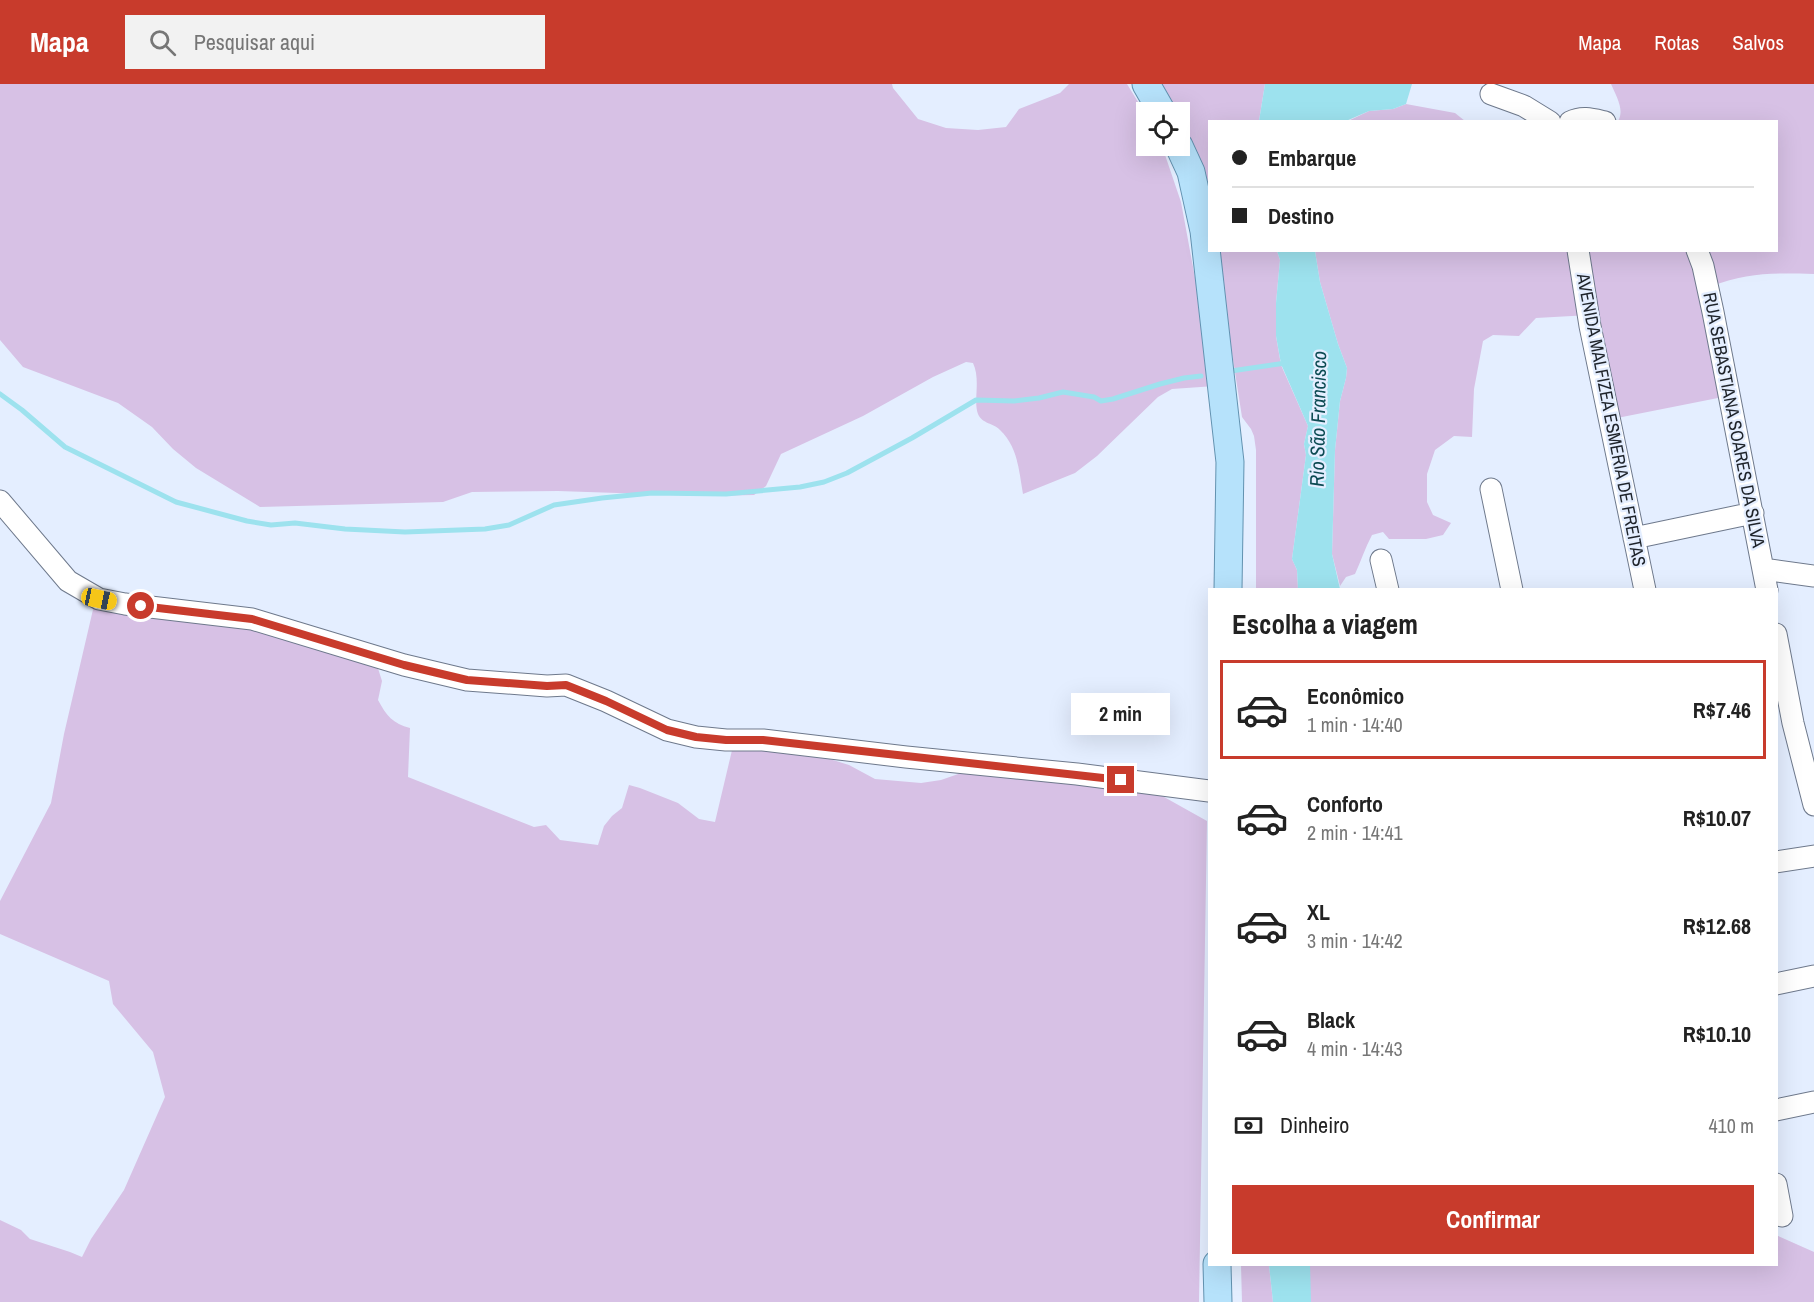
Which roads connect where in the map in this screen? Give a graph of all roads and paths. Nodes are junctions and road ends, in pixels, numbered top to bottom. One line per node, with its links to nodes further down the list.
1 (1146, 84): 3 (main road)
2 (1491, 94): 4 (street)
3 (1156, 102)
4 (1547, 120)
5 (1574, 120): 6 (street)
6 (1596, 120)
7 (1184, 156): 17 (main road)
8 (1578, 252): 13 (street, AVENIDA MALFIZEA ESMERIA DE FREITAS)
9 (1698, 252): 12 (street, RUA SEBASTIANA SOARES DA SILVA)
10 (1491, 489): 19 (street)
11 (0, 501): 23 (street)
12 (1753, 513): 13 (street); 16 (street, RUA SEBASTIANA SOARES DA SILVA)
13 (1634, 538): 20 (street, AVENIDA MALFIZEA ESMERIA DE FREITAS)
14 (1381, 560): 18 (street)
15 (1814, 576): 16 (street)
16 (1765, 579)
17 (1228, 588)
18 (1388, 588)
19 (1512, 588)
20 (1645, 588)
21 (1778, 657): 22 (street)
22 (1785, 725): 24 (street)
23 (1208, 791)
24 (1814, 805)
25 (1814, 856): 26 (street)
26 (1778, 862)
27 (1814, 976): 28 (street)
28 (1778, 984)
29 (1814, 1102): 30 (street)
30 (1778, 1110)
31 (1778, 1195): 32 (street)
32 (1782, 1216)
33 (1217, 1266): 34 (main road)
34 (1218, 1302)

